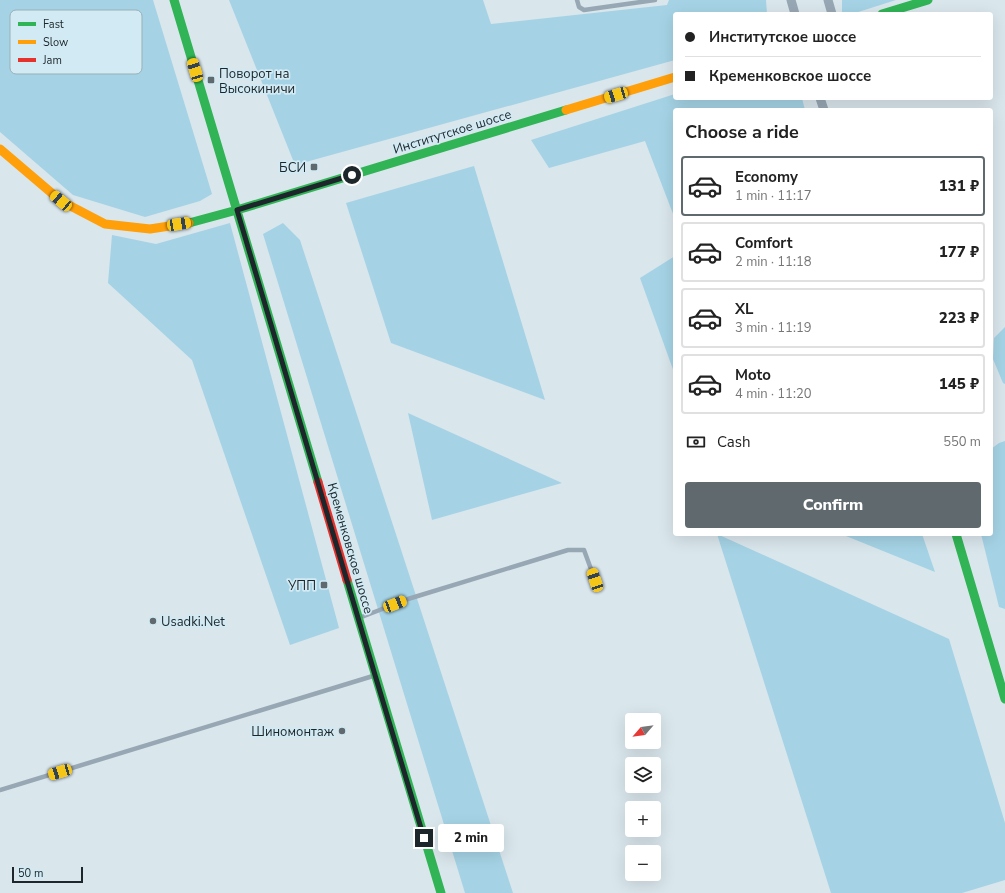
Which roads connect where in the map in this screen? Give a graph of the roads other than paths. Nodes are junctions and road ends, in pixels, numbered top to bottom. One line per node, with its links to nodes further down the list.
1 (174, 0): 12 (street, Кременковское шоссе)
2 (577, 0): 3 (lane)
3 (655, 0)
4 (791, 0): 7 (street)
5 (828, 0): 8 (street)
6 (928, 0): 9 (street)
7 (794, 12)
8 (831, 12)
9 (889, 12)
10 (673, 78): 12 (street, Институтское шоссе)
11 (0, 149): 12 (street, Институтское шоссе)
12 (237, 210): 15 (street, Кременковское шоссе)
13 (957, 536): 17 (street)
14 (595, 580): 15 (lane)
15 (358, 618): 16 (street, Кременковское шоссе)
16 (375, 675): 18 (lane); 19 (street, Кременковское шоссе)
17 (1005, 699)
18 (0, 790)
19 (441, 893)

